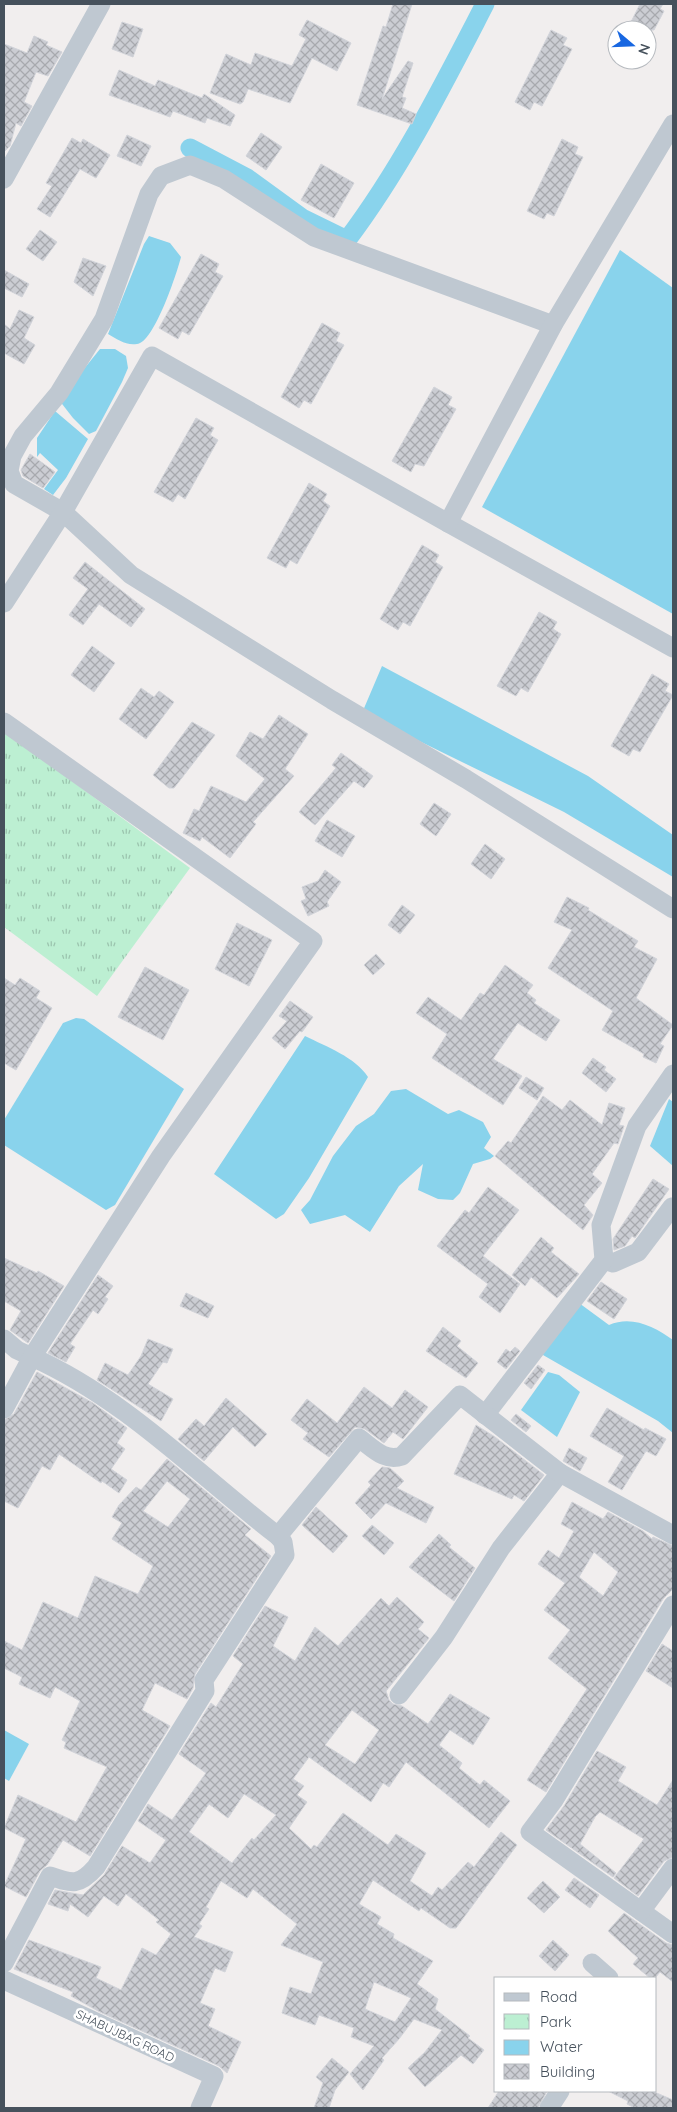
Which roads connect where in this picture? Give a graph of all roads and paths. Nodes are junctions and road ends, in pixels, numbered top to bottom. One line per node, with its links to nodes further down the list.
1 (101, 4): 3 (street)
2 (673, 124): 4 (street)
3 (4, 178)
4 (553, 325): 5 (street); 6 (street)
5 (63, 512): 6 (street); 7 (street); 10 (street)
6 (448, 523): 8 (street)
7 (4, 603)
8 (673, 648)
9 (4, 722): 15 (street)
10 (673, 909)
11 (672, 1082): 13 (street)
12 (672, 1207): 13 (street)
13 (604, 1260): 17 (street)
14 (4, 1339): 15 (street)
15 (32, 1356): 16 (street); 20 (street)
16 (4, 1409)
17 (485, 1415): 18 (street); 20 (street)
18 (560, 1473): 19 (street); 22 (street)
19 (673, 1535)
20 (278, 1536): 26 (street)
21 (673, 1605): 24 (street)
22 (399, 1695)
23 (673, 1868): 24 (street)
24 (641, 1911): 25 (street)
25 (673, 1934)
26 (4, 1963)
27 (592, 1963): 28 (street)
28 (607, 1977)
29 (4, 1980): 31 (street, SHABUJBAG ROAD)
30 (559, 2092): 32 (street)
31 (200, 2108)
32 (549, 2108)

